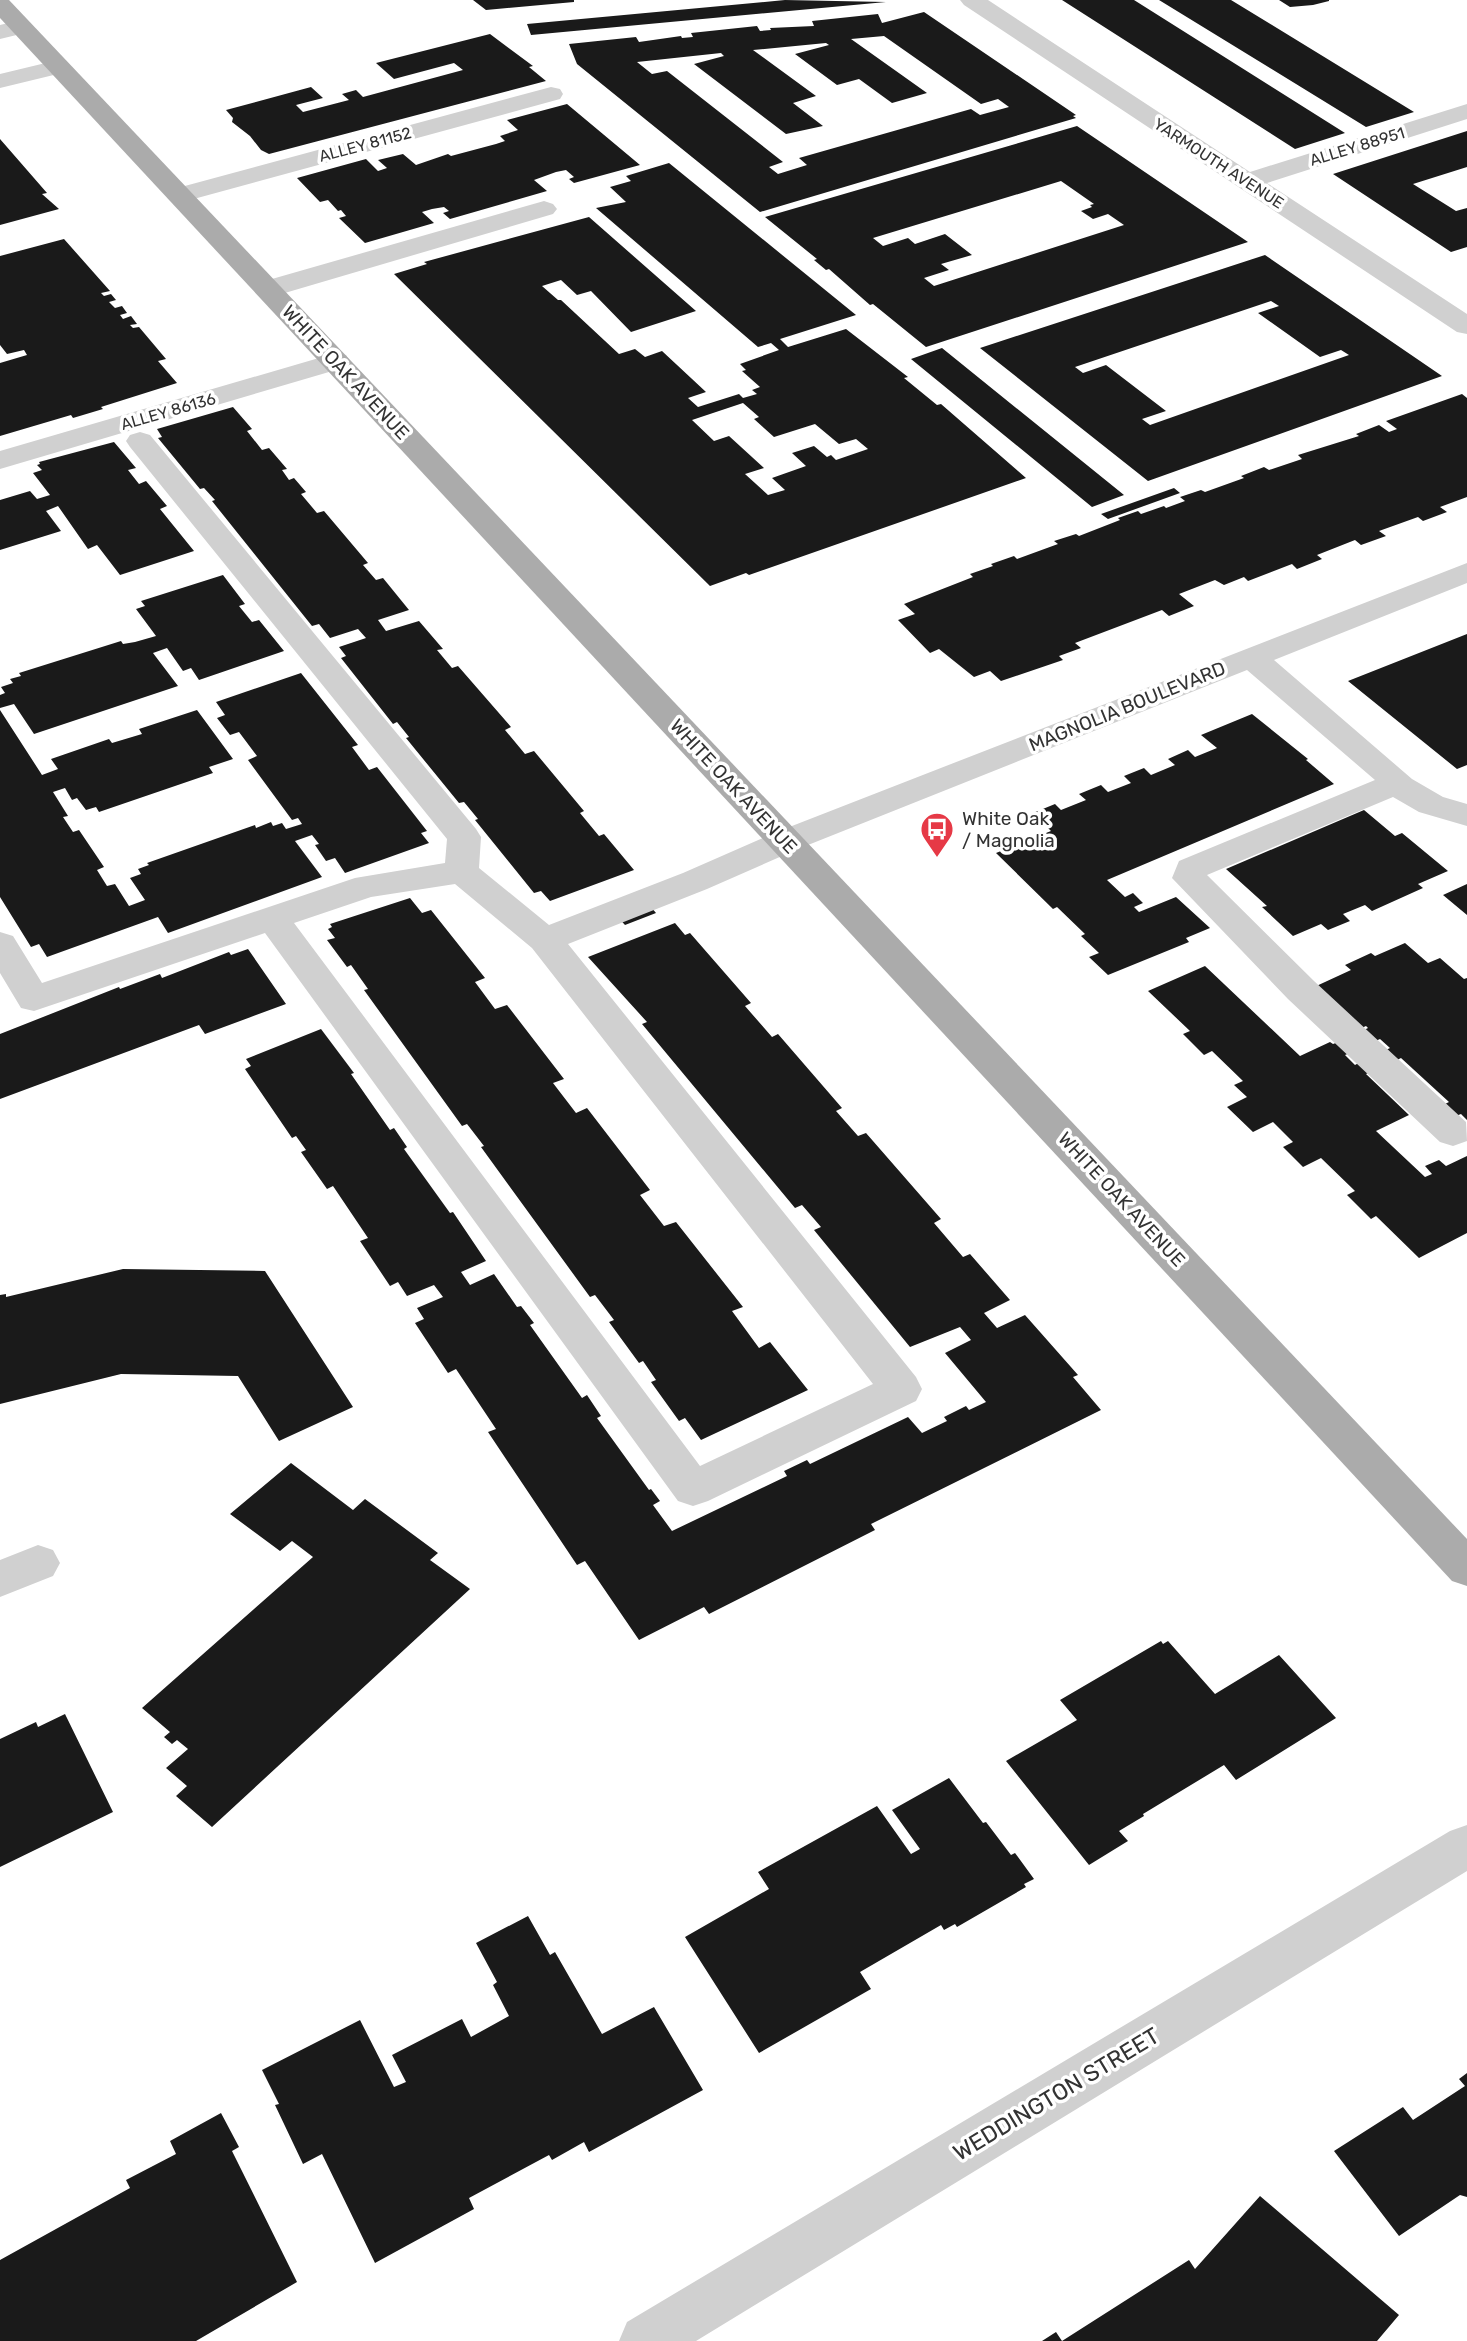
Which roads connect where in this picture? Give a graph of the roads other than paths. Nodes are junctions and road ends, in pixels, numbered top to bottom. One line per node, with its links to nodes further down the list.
1 (972, 0): 8 (street, YARMOUTH AVENUE)
2 (0, 4): 3 (main road, WHITE OAK AVENUE)
3 (11, 29): 4 (main road, WHITE OAK AVENUE)
4 (58, 67): 5 (street); 9 (main road, WHITE OAK AVENUE)
5 (0, 81)
6 (551, 94): 9 (street, ALLEY 81152)
7 (1467, 111): 8 (street, ALLEY 88951)
8 (1246, 181): 12 (street, YARMOUTH AVENUE)
9 (179, 194): 11 (main road, WHITE OAK AVENUE)
10 (544, 209): 11 (street)
11 (268, 289): 13 (main road, WHITE OAK AVENUE)
12 (1467, 326)
13 (336, 361): 15 (street, ALLEY 86136); 20 (main road, WHITE OAK AVENUE)
14 (140, 441): 21 (street)
15 (0, 460)
16 (1467, 572): 17 (street, MAGNOLIA BOULEVARD)
17 (1251, 657): 18 (street); 20 (street, MAGNOLIA BOULEVARD)
18 (1395, 784): 19 (street); 25 (street)
19 (1467, 815)
20 (786, 841): 23 (street, MAGNOLIA BOULEVARD); 26 (main road, WHITE OAK AVENUE)
21 (462, 872): 22 (street); 23 (street)
22 (272, 918): 23 (street); 24 (street)
23 (545, 940)
24 (0, 944)
25 (1453, 1132)
26 (1467, 1568)
27 (1467, 1846): 28 (street, WEDDINGTON STREET)
28 (646, 2341)

